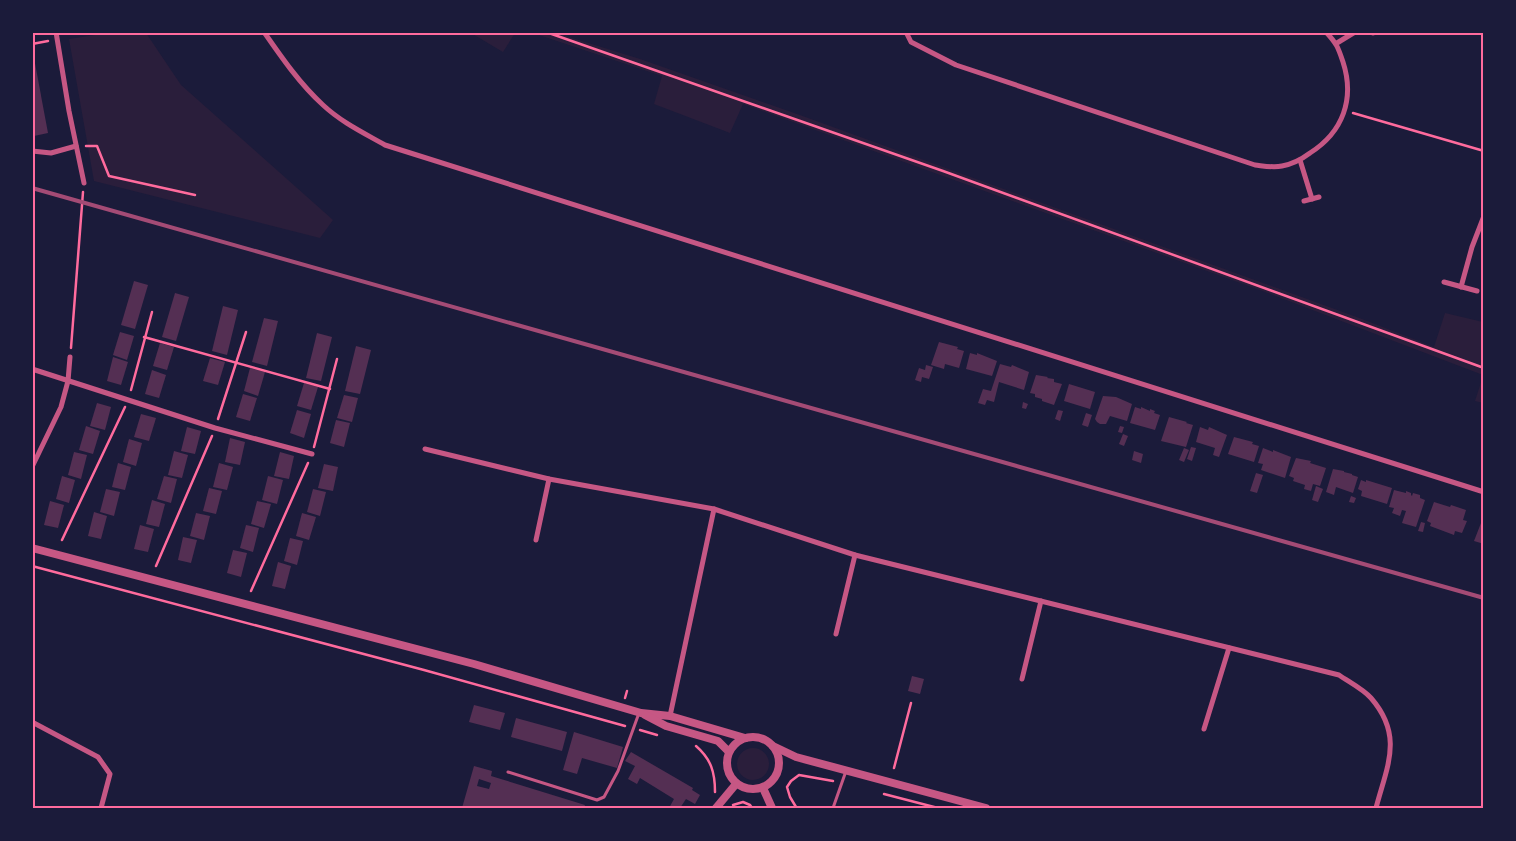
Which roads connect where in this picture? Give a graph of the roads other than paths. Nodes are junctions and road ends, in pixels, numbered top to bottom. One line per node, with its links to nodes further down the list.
1 (56, 32): 7 (street)
2 (264, 32): 25 (street)
3 (906, 32): 9 (street)
4 (1326, 32): 6 (street)
5 (1356, 32): 6 (street)
6 (1337, 43): 9 (street)
7 (76, 146): 8 (street); 10 (street)
8 (32, 151)
9 (1300, 160): 12 (street)
10 (84, 183)
11 (1319, 197): 12 (street)
12 (1312, 199): 13 (street)
13 (1304, 201)
14 (1484, 216): 16 (street)
15 (1444, 282): 16 (street)
16 (1461, 287): 17 (street)
17 (1476, 291)
18 (70, 357): 20 (street)
19 (32, 369): 20 (street)
20 (68, 381): 22 (street); 23 (street)
21 (425, 449): 24 (street)
22 (312, 454)
23 (32, 467)
24 (549, 480): 26 (street); 27 (street)
25 (1484, 492)
26 (714, 509): 29 (street); 35 (street)
27 (536, 540)
28 (32, 548): 34 (street)
29 (855, 555): 30 (street); 31 (street)
30 (1041, 601): 32 (street); 33 (street)
31 (836, 634)
32 (1229, 648): 37 (street); 52 (street)
33 (1022, 680)
34 (640, 713): 35 (street); 40 (street); 44 (lane)
35 (670, 716): 38 (street)
36 (32, 722): 47 (street)
37 (1204, 729)
38 (745, 738): 39 (street); 40 (street)
39 (774, 746): 41 (street); 42 (street)
40 (729, 752): 45 (street)
41 (796, 757): 42 (street); 43 (street)
42 (779, 760): 46 (street)
43 (846, 771): 50 (lane); 51 (street)
44 (508, 772)
45 (736, 784): 46 (street); 48 (street)
46 (763, 788): 49 (street)
47 (101, 808)
48 (716, 808)
49 (772, 808)
50 (833, 808)
51 (986, 808)
52 (1376, 808)

